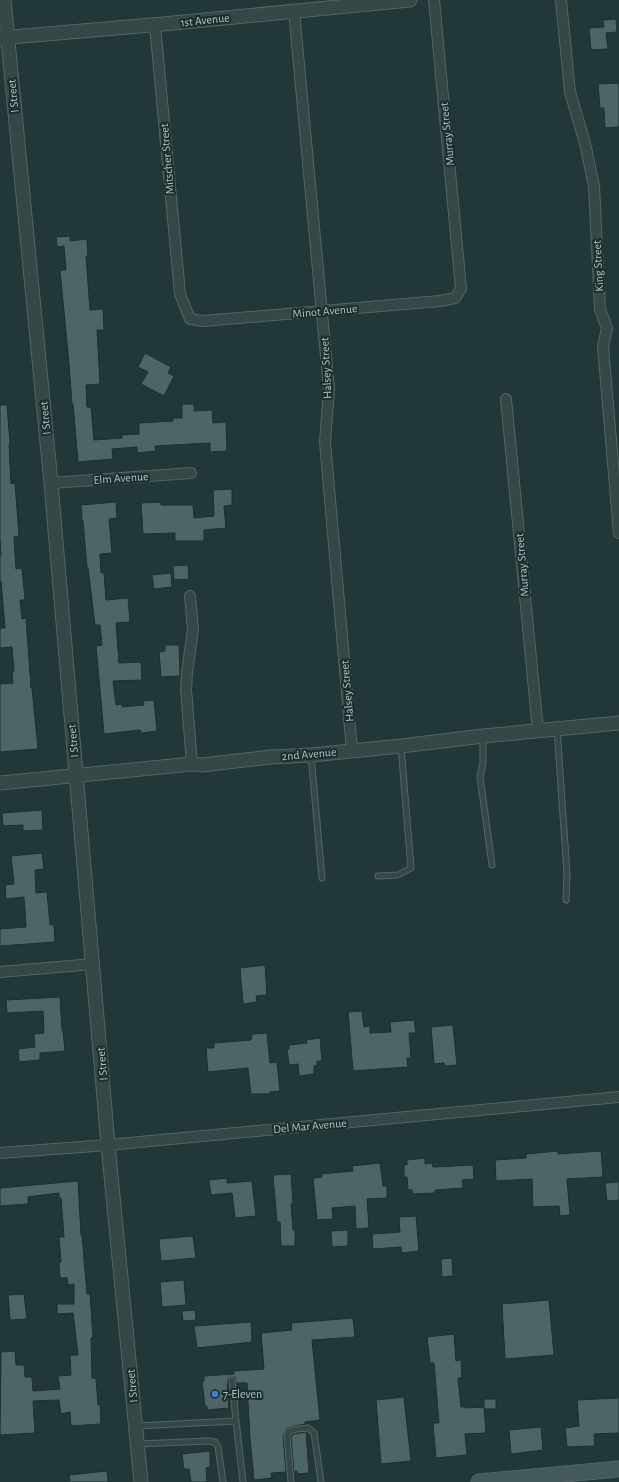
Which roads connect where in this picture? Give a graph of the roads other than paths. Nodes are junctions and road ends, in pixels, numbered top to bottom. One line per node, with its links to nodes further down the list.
1 (4, 0): 7 (street, I Street)
2 (410, 0): 5 (street, 1st Avenue)
3 (434, 0): 8 (street, Murray Street)
4 (561, 0): 14 (street, King Street)
5 (294, 11): 6 (street, 1st Avenue); 10 (street, Halsey Street)
6 (154, 25): 7 (street, 1st Avenue); 9 (street, Mitscher Street)
7 (4, 37): 13 (street, I Street)
8 (460, 268): 10 (street, Minot Avenue)
9 (180, 294): 10 (street, Minot Avenue)
10 (322, 311): 21 (street, Halsey Street)
11 (506, 399): 18 (street, Murray Street)
12 (191, 473): 13 (street, Elm Avenue)
13 (51, 484): 24 (street, I Street)
14 (619, 533)
15 (190, 596): 23 (street)
16 (619, 723): 17 (street, 2nd Avenue)
17 (557, 729): 18 (street, 2nd Avenue); 29 (lane)
18 (538, 731): 19 (street, 2nd Avenue)
19 (483, 736): 20 (street, 2nd Avenue); 26 (lane)
20 (401, 746): 21 (street, 2nd Avenue); 27 (lane)
21 (352, 750): 22 (street, 2nd Avenue)
22 (311, 755): 23 (street, 2nd Avenue); 28 (lane)
23 (192, 764): 24 (street, 2nd Avenue)
24 (76, 776): 25 (street, 2nd Avenue); 30 (street, I Street)
25 (0, 783)
26 (492, 865)
27 (378, 876)
28 (322, 878)
29 (566, 900)
30 (93, 964): 31 (street); 33 (street, I Street)
31 (0, 972)
32 (619, 1097): 33 (street, Del Mar Avenue)
33 (108, 1145): 34 (street, Del Mar Avenue); 37 (street, I Street)
34 (0, 1153)
35 (232, 1380): 36 (lane)
36 (236, 1421): 37 (lane); 42 (lane)
37 (135, 1426): 38 (street, I Street)
38 (137, 1444): 40 (street, I Street); 41 (lane)
39 (619, 1469): 45 (main road)
40 (141, 1482)
41 (223, 1482)
42 (243, 1482)
43 (291, 1482): 44 (lane)
44 (321, 1482)
45 (479, 1482)

